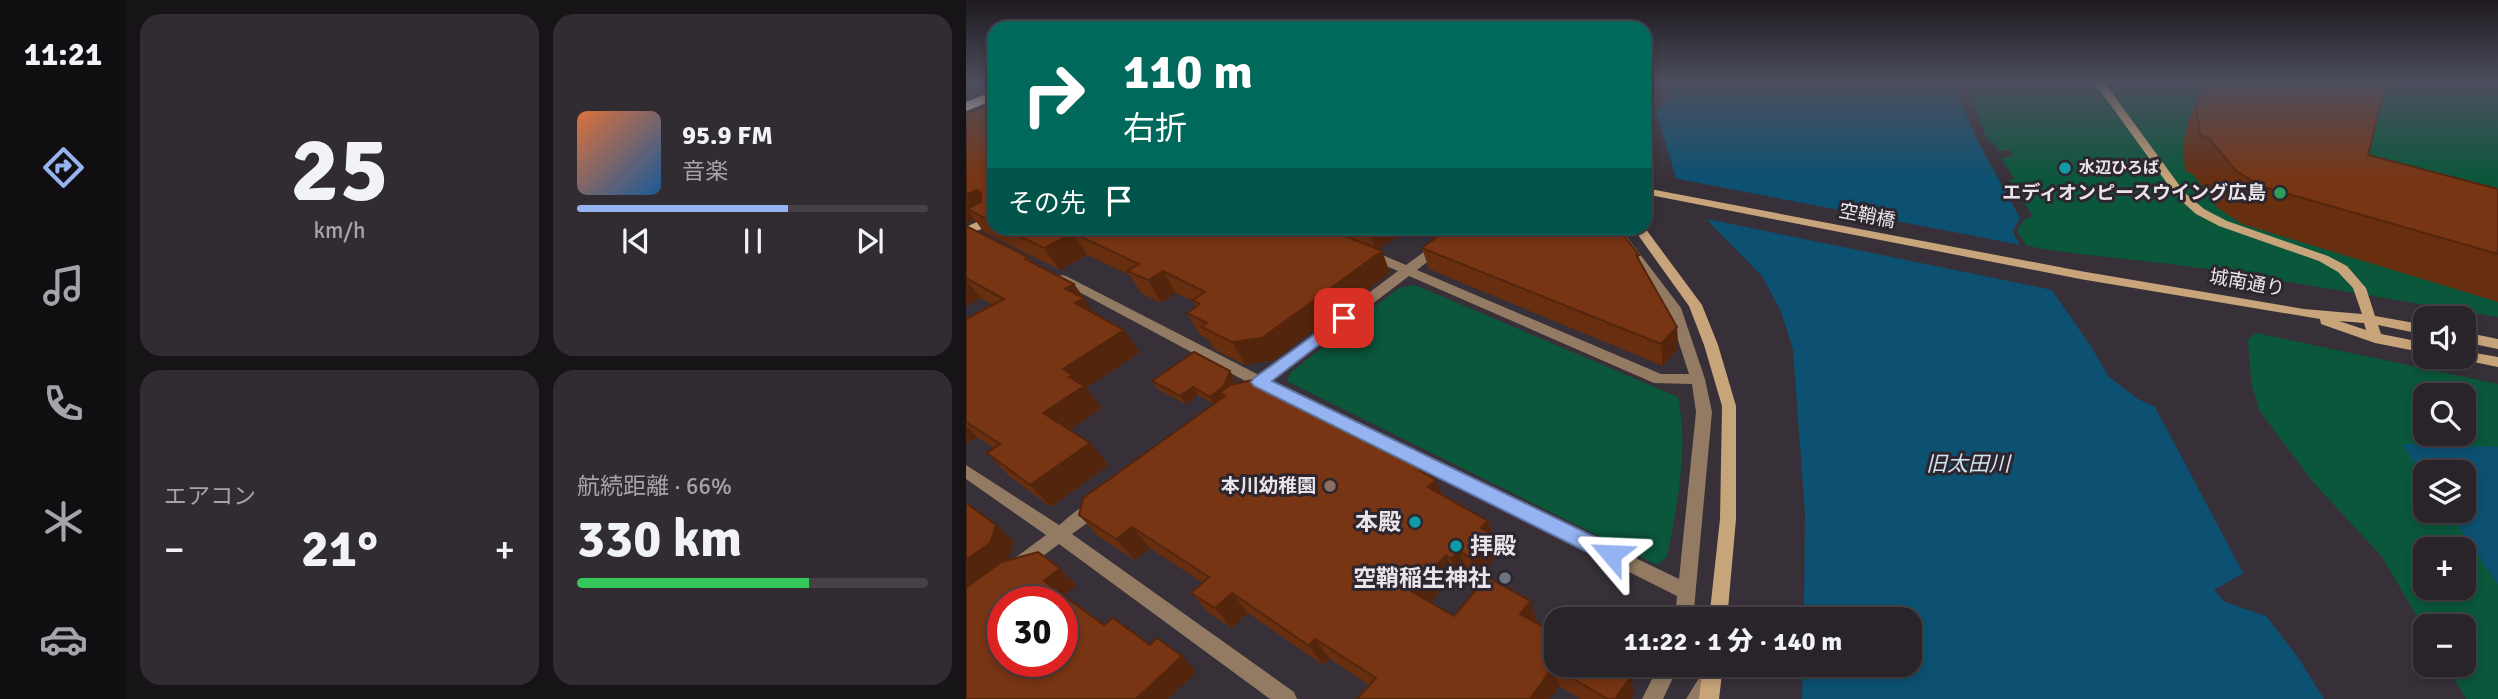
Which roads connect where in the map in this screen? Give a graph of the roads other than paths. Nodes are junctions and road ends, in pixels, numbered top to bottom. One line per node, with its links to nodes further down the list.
1 (2123, 115): 13 (street)
2 (1652, 192): 10 (street, 空鞘橋)
3 (987, 223): 4 (street)
4 (971, 234)
5 (1455, 235): 9 (street)
6 (1619, 235): 21 (street)
7 (1644, 235): 32 (street)
8 (1361, 251): 9 (street)
9 (1408, 270): 21 (street); 22 (street)
10 (2061, 271): 12 (street, 城南通り)
11 (1053, 275): 22 (street)
12 (2304, 313): 13 (street, 城南通り); 15 (street)
13 (2369, 319): 14 (street, 城南通り); 15 (street)
14 (2413, 327)
15 (2375, 338): 18 (street)
16 (2476, 339): 17 (street)
17 (2498, 344)
18 (2413, 345)
19 (2476, 358): 20 (street)
20 (2498, 362)
21 (1698, 379): 30 (street)
22 (1260, 382): 23 (street); 24 (street)
23 (1285, 394)
24 (1237, 399)
25 (1360, 431): 30 (street)
26 (966, 471): 28 (street)
27 (1104, 501): 28 (street)
28 (1060, 534): 29 (street); 36 (street)
29 (1008, 574)
30 (1686, 591): 31 (street)
31 (1685, 607)
32 (1719, 607)
33 (1663, 677): 37 (street)
34 (1709, 677): 38 (street)
35 (1712, 677): 39 (street)
36 (1287, 699)
37 (1652, 699)
38 (1696, 699)
39 (1709, 699)

